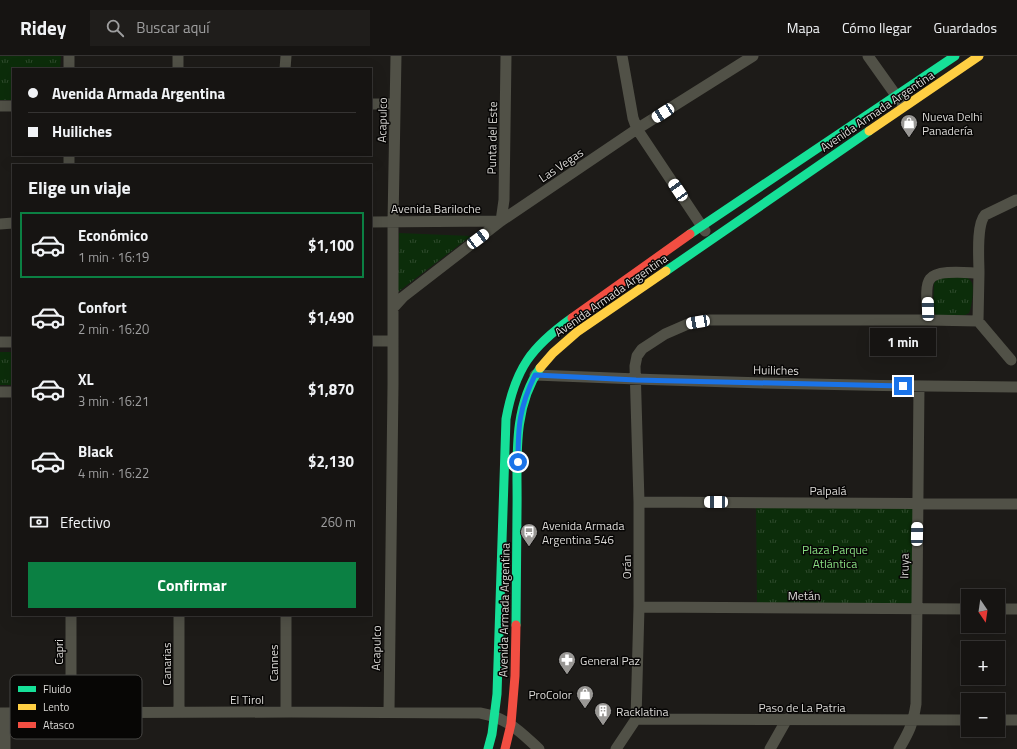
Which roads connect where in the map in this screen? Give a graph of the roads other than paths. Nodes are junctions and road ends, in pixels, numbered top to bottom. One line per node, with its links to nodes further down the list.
1 (68, 56): 12 (street)
2 (178, 56): 13 (street)
3 (286, 56): 14 (street)
4 (396, 56): 17 (street, Acapulco)
5 (506, 56): 23 (street, Punta del Este)
6 (622, 56): 21 (street)
7 (753, 56): 11 (street, Las Vegas)
8 (868, 56): 15 (street)
9 (955, 56): 15 (main road, Avenida Armada Argentina)
10 (980, 56): 20 (main road, Avenida Armada Argentina)
11 (740, 60): 21 (street, Las Vegas)
12 (69, 68)
13 (178, 68)
14 (286, 68)
15 (896, 96): 20 (street); 28 (main road, Avenida Armada Argentina)
16 (372, 104): 17 (street)
17 (395, 104): 25 (street, Acapulco)
18 (0, 106): 19 (street)
19 (12, 106)
20 (904, 107): 29 (main road, Avenida Armada Argentina)
21 (637, 130): 23 (street, Las Vegas); 28 (street)
22 (1016, 200): 30 (street)
23 (501, 221): 25 (street, Avenida Bariloche); 31 (street, Las Vegas)
24 (372, 222): 25 (street, Avenida Bariloche)
25 (393, 222): 31 (street, Acapulco)
26 (0, 224): 27 (street)
27 (12, 224)
28 (702, 226): 29 (street); 62 (main road, Avenida Armada Argentina)
29 (711, 239): 39 (main road, Avenida Armada Argentina)
30 (979, 273): 32 (street); 33 (street)
31 (393, 308): 35 (street, Acapulco)
32 (928, 320): 33 (street, Orán); 40 (street, Orán)
33 (978, 321): 38 (street)
34 (372, 341): 35 (street)
35 (392, 341): 60 (street, Acapulco)
36 (0, 342): 37 (street)
37 (12, 342)
38 (1011, 360)
39 (535, 375): 40 (street, Huiliches); 69 (main road, Avenida Armada Argentina)
40 (636, 380): 41 (street, Huiliches); 45 (street, Orán)
41 (919, 386): 42 (street, Huiliches); 46 (street, Iruya)
42 (1017, 387)
43 (0, 392): 44 (street)
44 (12, 392)
45 (639, 502): 46 (street, Palpalá); 48 (street, Orán)
46 (918, 504): 47 (street, Palpalá); 49 (street, Iruya)
47 (1017, 504)
48 (639, 607): 49 (street, Metán); 63 (street, Orán)
49 (917, 609): 50 (street, Metán); 68 (street, Iruya)
50 (961, 609)
51 (1005, 609): 52 (street)
52 (1017, 609)
53 (71, 616): 56 (street, Capri)
54 (179, 616): 58 (street, Canarias)
55 (286, 616): 59 (street, Cannes)
56 (71, 675)
57 (142, 712): 58 (street, El Tirol)
58 (179, 712): 59 (street, El Tirol)
59 (286, 712): 60 (street, El Tirol)
60 (389, 712): 62 (street, El Tirol)
61 (2, 713): 70 (street)
62 (495, 716): 69 (street, El Tirol); 71 (main road, Avenida Armada Argentina)
63 (636, 719): 64 (street, Paso de La Patria); 74 (street)
64 (788, 719): 68 (street, Paso de La Patria); 75 (street)
65 (961, 720): 68 (street, Paso de La Patria)
66 (1005, 720): 67 (street)
67 (1017, 720)
68 (913, 721): 76 (street, Iruya)
69 (511, 724): 72 (main road, Avenida Armada Argentina); 73 (street, El Tirol)
70 (5, 749)
71 (488, 749)
72 (505, 749)
73 (539, 749)
74 (616, 749)
75 (770, 749)
76 (899, 749)

